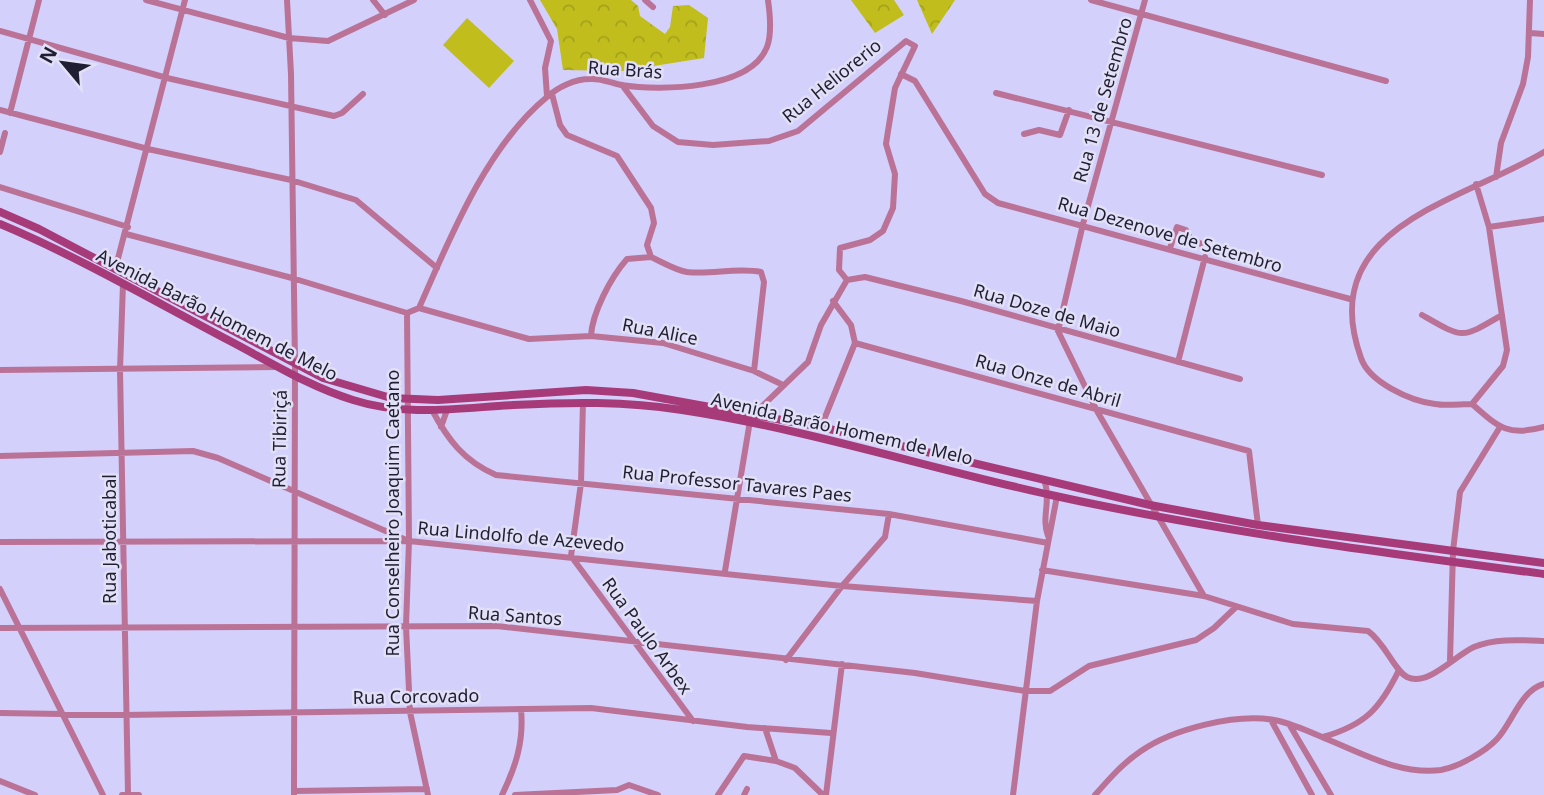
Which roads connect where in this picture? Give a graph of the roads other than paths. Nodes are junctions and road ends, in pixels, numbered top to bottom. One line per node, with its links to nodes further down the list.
1 (39, 0): 20 (street)
2 (146, 0): 14 (street)
3 (186, 0): 14 (street)
4 (287, 0): 21 (street, Rua Tibiriçá)
5 (373, 0): 16 (street)
6 (414, 0): 16 (street)
7 (530, 0): 28 (street)
8 (645, 0): 13 (street)
9 (768, 0): 25 (street, Rua Brás)
10 (1091, 0): 15 (street)
11 (1145, 0): 15 (street, Rua 13 de Setembro)
12 (1530, 0): 18 (street)
13 (653, 7)
14 (182, 11): 21 (street); 23 (street)
15 (1142, 12): 24 (street); 33 (street, Rua 13 de Setembro)
16 (385, 15): 21 (street)
17 (0, 31): 20 (street)
18 (1530, 33): 19 (street); 40 (street)
19 (1544, 34)
20 (30, 38): 23 (street); 32 (street)
21 (289, 38): 29 (street, Rua Tibiriçá)
22 (901, 74): 25 (street, Rua Heliorerio); 47 (street, Rua Dezenove de Setembro); 57 (street)
23 (167, 78): 29 (street); 36 (street)
24 (1386, 81)
25 (622, 85): 28 (street, Rua Brás)
26 (996, 93): 31 (street)
27 (363, 94): 29 (street)
28 (550, 95): 52 (street); 54 (street, Rua Brás)
29 (292, 107): 41 (street, Rua Tibiriçá)
30 (0, 110): 32 (street)
31 (1069, 110): 33 (street); 35 (street)
32 (10, 113): 36 (street)
33 (1112, 120): 39 (street); 47 (street, Rua 13 de Setembro)
34 (5, 133): 37 (street)
35 (1024, 134)
36 (148, 149): 41 (street); 49 (street)
37 (0, 152)
38 (1544, 152): 40 (street)
39 (1322, 175)
40 (1496, 177): 42 (street)
41 (291, 180): 54 (street); 56 (street, Rua Tibiriçá)
42 (1476, 184): 48 (street); 59 (street)
43 (0, 187): 49 (street)
44 (0, 212): 55 (main road, Avenida Barão Homem de Melo)
45 (1544, 219): 48 (street)
46 (0, 224): 58 (main road, Avenida Barão Homem de Melo)
47 (1083, 224): 51 (street, Rua Dezenove de Setembro); 65 (street, Rua 13 de Setembro)
48 (1489, 227): 64 (street)
49 (127, 231): 55 (street); 56 (street)
50 (1205, 246): 51 (street)
51 (1170, 248): 53 (street, Rua Dezenove de Setembro)
52 (651, 257): 66 (street); 73 (street)
53 (1205, 257): 59 (street, Rua Dezenove de Setembro); 68 (street)
54 (437, 268): 61 (street, Rua Brás)
55 (115, 270): 69 (main road, Avenida Barão Homem de Melo)
56 (292, 278): 62 (street); 69 (street, Rua Tibiriçá)
57 (846, 280): 60 (street); 65 (street, Rua Doze de Maio)
58 (123, 284): 70 (main road, Avenida Barão Homem de Melo); 72 (street, Rua Jaboticabal)
59 (1349, 299): 79 (street)
60 (833, 301): 67 (street); 76 (street)
61 (419, 309): 62 (street); 66 (street, Rua Alice)
62 (407, 313): 77 (street, Rua Conselheiro Joaquim Caetano)
63 (1422, 315): 64 (street)
64 (1502, 315): 79 (street)
65 (1058, 331): 68 (street, Rua Doze de Maio); 83 (street)
66 (592, 336): 73 (street, Rua Alice)
67 (855, 343): 83 (street, Rua Onze de Abril); 86 (street)
68 (1178, 362): 75 (street, Rua Doze de Maio)
69 (295, 363): 74 (street, Rua Tibiriçá); 77 (main road, Avenida Barão Homem de Melo)
70 (278, 367): 72 (street); 74 (main road, Avenida Barão Homem de Melo)
71 (0, 370): 72 (street)
72 (120, 370): 89 (street, Rua Jaboticabal)
73 (754, 371): 76 (street, Rua Alice)
74 (295, 375): 82 (main road, Avenida Barão Homem de Melo); 93 (street, Rua Tibiriçá)
75 (1240, 379)
76 (781, 384): 84 (street)
77 (407, 400): 82 (street, Rua Conselheiro Joaquim Caetano); 84 (main road, Avenida Barão Homem de Melo)
78 (583, 402): 81 (main road, Avenida Barão Homem de Melo); 84 (main road, Avenida Barão Homem de Melo); 91 (street)
79 (1472, 404): 88 (street)
80 (432, 410): 81 (main road, Avenida Barão Homem de Melo); 82 (main road, Avenida Barão Homem de Melo); 85 (street, Rua Professor Tavares Paes)
81 (447, 410): 85 (street)
82 (408, 411): 103 (street, Rua Conselheiro Joaquim Caetano)
83 (1097, 411): 96 (street); 99 (street, Rua Onze de Abril)
84 (752, 418): 86 (main road, Avenida Barão Homem de Melo); 94 (main road, Avenida Barão Homem de Melo); 95 (street)
85 (441, 427): 91 (street, Rua Professor Tavares Paes)
86 (821, 427): 92 (main road, Avenida Barão Homem de Melo)
87 (1544, 427): 88 (street)
88 (1500, 428): 106 (street)
89 (123, 453): 90 (street); 93 (street); 105 (street, Rua Jaboticabal)
90 (0, 456)
91 (581, 483): 95 (street, Rua Professor Tavares Paes); 107 (street)
92 (1045, 483): 94 (street); 96 (main road, Avenida Barão Homem de Melo)
93 (293, 492): 101 (street, Rua Tibiriçá); 103 (street)
94 (1053, 495): 98 (main road, Avenida Barão Homem de Melo); 102 (street)
95 (735, 497): 97 (street, Rua Professor Tavares Paes); 111 (street)
96 (1150, 505): 98 (street); 99 (main road, Avenida Barão Homem de Melo)
97 (889, 514): 102 (street, Rua Professor Tavares Paes); 113 (street)
98 (1156, 517): 100 (main road, Avenida Barão Homem de Melo); 115 (street)
99 (1258, 525): 100 (main road); 106 (main road, Avenida Barão Homem de Melo)
100 (1246, 534): 108 (main road, Avenida Barão Homem de Melo)
101 (293, 540): 103 (street, Rua Lindolfo de Azevedo); 105 (street, Rua Lindolfo de Azevedo); 120 (street, Rua Tibiriçá)
102 (1048, 540): 110 (street)
103 (409, 541): 107 (street, Rua Lindolfo de Azevedo); 118 (street, Rua Conselheiro Joaquim Caetano)
104 (0, 542): 105 (street, Rua Lindolfo de Azevedo)
105 (124, 542): 119 (street, Rua Jaboticabal)
106 (1453, 551): 108 (street); 109 (main road, Avenida Barão Homem de Melo)
107 (571, 556): 111 (street, Rua Lindolfo de Azevedo); 123 (street, Rua Paulo Arbex)
108 (1453, 562): 112 (main road, Avenida Barão Homem de Melo); 126 (street)
109 (1544, 563)
110 (1042, 569): 115 (street); 116 (street)
111 (725, 572): 113 (street, Rua Lindolfo de Azevedo)
112 (1544, 574)
113 (842, 586): 116 (street, Rua Lindolfo de Azevedo); 125 (street)
114 (0, 589): 122 (street)
115 (1204, 596): 117 (street)
116 (1037, 601): 130 (street)
117 (1235, 608): 128 (street); 130 (street, Rua Santos)
118 (406, 626): 120 (street, Rua Santos); 123 (street, Rua Santos); 132 (street, Rua Conselheiro Joaquim Caetano)
119 (124, 627): 120 (street, Rua Santos); 122 (street, Rua Santos); 136 (street, Rua Jaboticabal)
120 (293, 627): 134 (street, Rua Tibiriçá)
121 (0, 628): 122 (street, Rua Santos)
122 (19, 628): 135 (street)
123 (634, 641): 125 (street, Rua Santos); 138 (street, Rua Paulo Arbex)
124 (1544, 641): 126 (street)
125 (786, 660): 127 (street, Rua Santos)
126 (1450, 660): 128 (street)
127 (842, 664): 130 (street, Rua Santos); 141 (street)
128 (1399, 670): 142 (street)
129 (1544, 684): 142 (street)
130 (1025, 691): 156 (street)
131 (521, 709): 132 (street, Rua Corcovado); 138 (street, Rua Corcovado); 151 (street)
132 (410, 712): 134 (street, Rua Corcovado); 145 (street, Rua Conselheiro Joaquim Caetano)
133 (0, 713): 135 (street, Rua Corcovado)
134 (294, 713): 136 (street, Rua Corcovado); 146 (street, Rua Tibiriçá)
135 (64, 714): 136 (street, Rua Corcovado); 149 (street)
136 (124, 715): 147 (street, Rua Jaboticabal)
137 (1271, 720): 139 (street); 157 (street); 158 (street)
138 (693, 721): 140 (street, Rua Corcovado)
139 (1289, 724): 142 (street); 159 (street)
140 (765, 728): 141 (street, Rua Corcovado); 143 (street)
141 (831, 733): 155 (street)
142 (1323, 737)
143 (776, 761): 154 (street); 155 (street)
144 (0, 780): 148 (street)
145 (427, 792): 146 (street)
146 (294, 793)
147 (125, 794): 150 (street)
148 (36, 795)
149 (103, 795)
150 (139, 795)
151 (502, 795)
152 (515, 795): 153 (street)
153 (658, 795)
154 (718, 795)
155 (825, 795)
156 (1013, 795)
157 (1095, 795)
158 (1312, 795)
159 (1331, 795)

